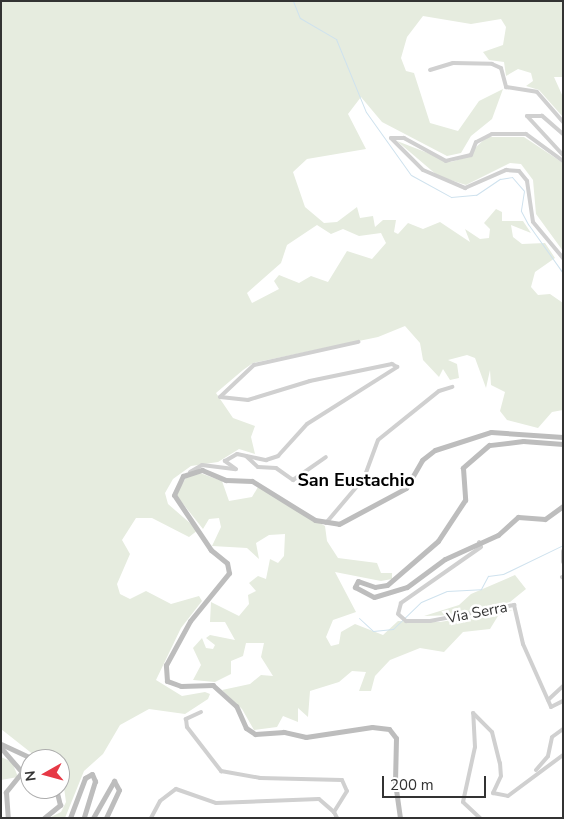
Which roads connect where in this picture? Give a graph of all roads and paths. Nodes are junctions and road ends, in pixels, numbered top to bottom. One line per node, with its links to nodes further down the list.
1 (430, 70): 2 (street)
2 (563, 122)
3 (563, 134): 4 (street)
4 (563, 155)
5 (563, 160): 6 (street)
6 (563, 258)
7 (358, 342): 11 (street)
8 (452, 387): 15 (street)
9 (563, 437): 15 (street)
10 (563, 444): 16 (street)
11 (244, 455): 12 (street); 13 (street)
12 (326, 456)
13 (190, 472): 15 (street); 39 (street)
14 (563, 506): 16 (street)
15 (326, 523)
16 (479, 542): 20 (street, Via Serra)
17 (561, 551): 18 (street)
18 (563, 562)
19 (563, 686): 20 (street)
20 (548, 700): 21 (street)
21 (563, 700)
22 (201, 712): 30 (street)
23 (563, 729): 28 (street)
24 (1, 744): 26 (street)
25 (1, 748): 31 (street)
26 (20, 753)
27 (563, 755): 28 (street)
28 (522, 783): 40 (street)
29 (58, 799): 32 (street)
30 (334, 812): 37 (street); 38 (street)
31 (8, 818)
32 (44, 818)
33 (70, 818): 34 (street)
34 (84, 818)
35 (94, 818): 36 (street)
36 (106, 818)
37 (151, 818)
38 (337, 818)
39 (400, 818)
40 (480, 818)

